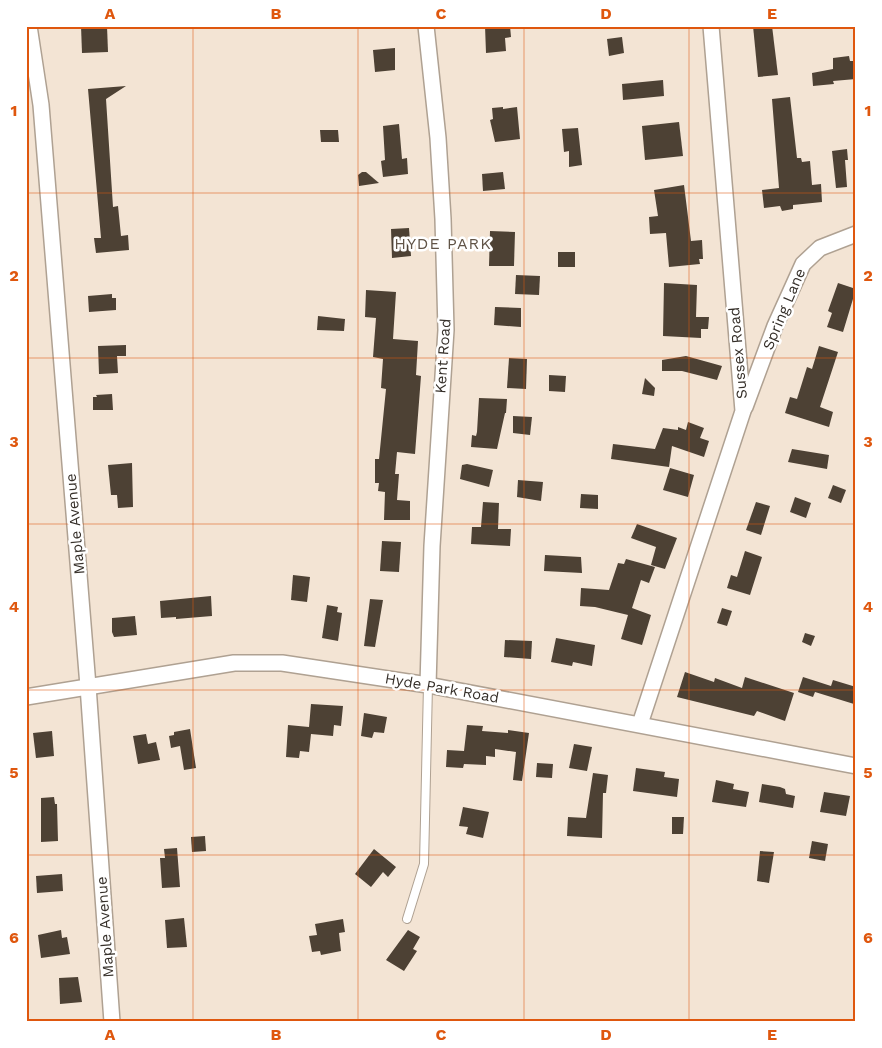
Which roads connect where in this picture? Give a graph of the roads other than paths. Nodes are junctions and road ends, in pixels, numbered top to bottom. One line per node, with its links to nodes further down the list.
1 (29, 26): 7 (street, Maple Avenue)
2 (426, 26): 6 (street, Kent Road)
3 (711, 26): 5 (street, Sussex Road)
4 (856, 234): 5 (street, Spring Lane)
5 (743, 411): 9 (street, Sussex Road)
6 (428, 685): 7 (street, Hyde Park Road); 9 (street, Hyde Park Road); 11 (lane)
7 (88, 686): 8 (street, Hyde Park Road); 12 (street, Maple Avenue)
8 (26, 697)
9 (640, 724): 10 (street, Hyde Park Road)
10 (856, 766)
11 (407, 919)
12 (112, 1022)

